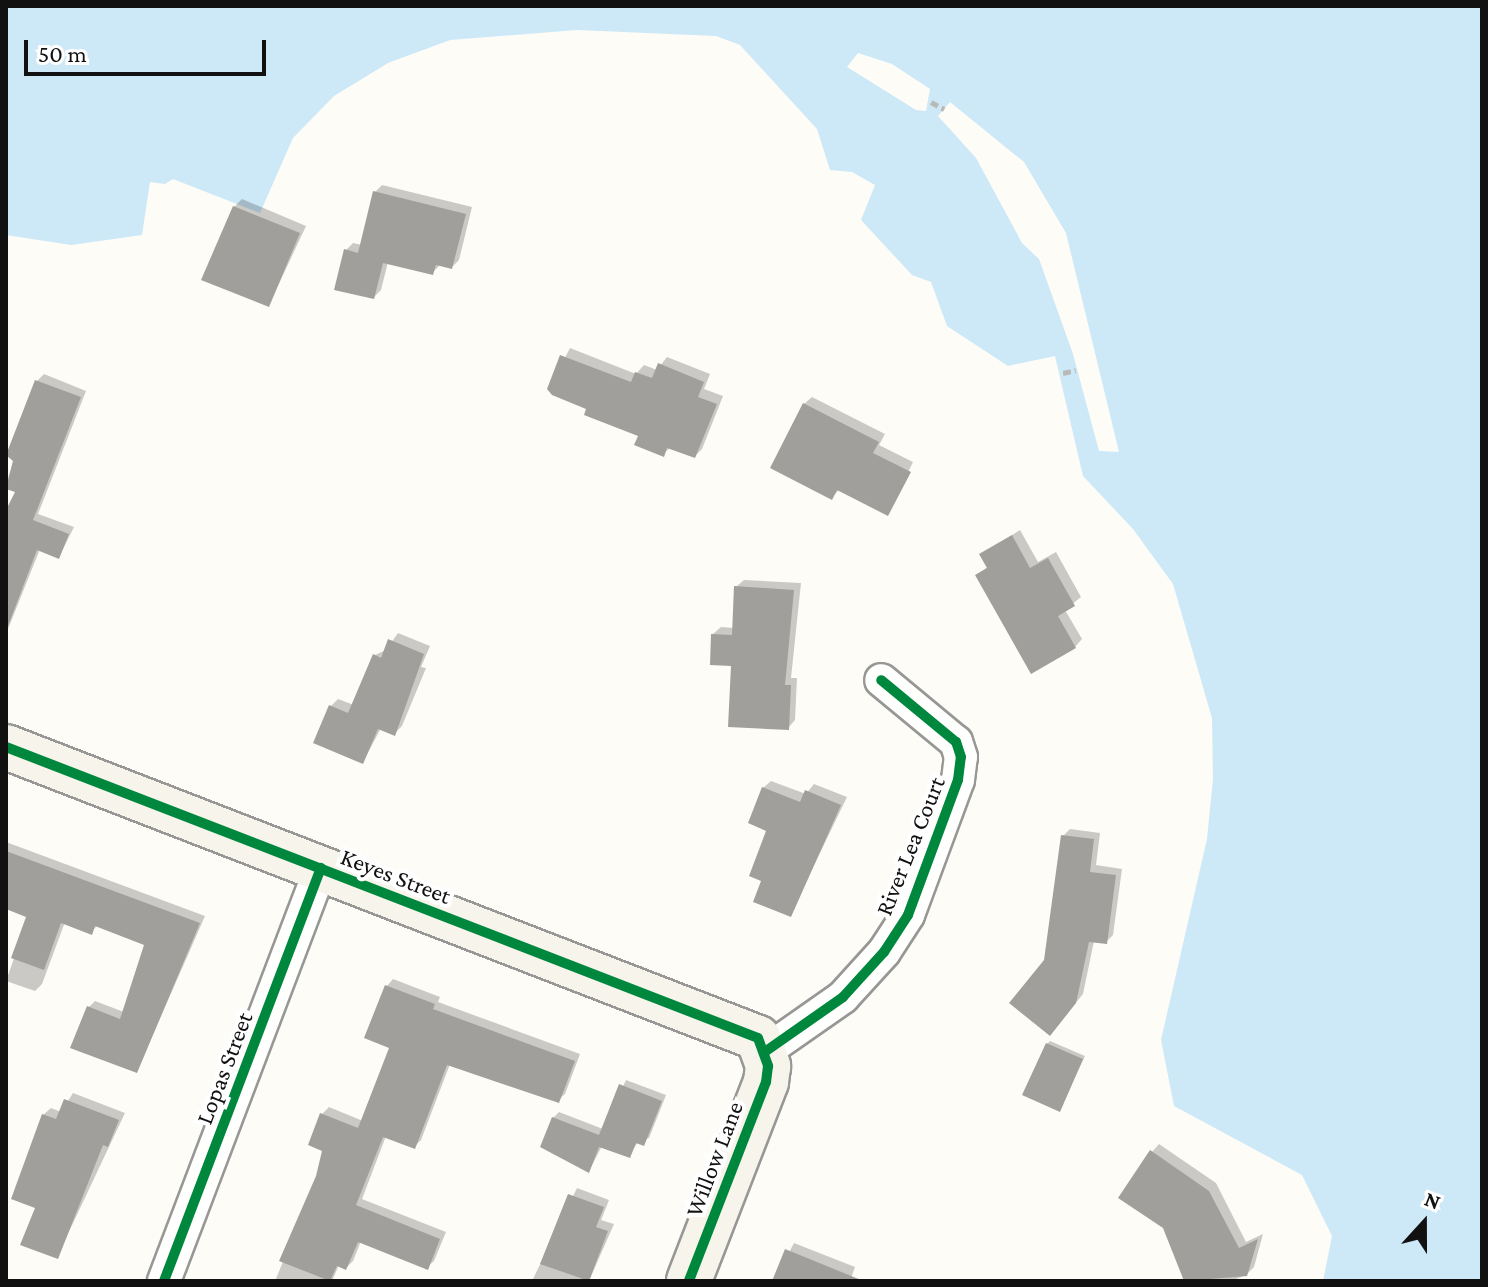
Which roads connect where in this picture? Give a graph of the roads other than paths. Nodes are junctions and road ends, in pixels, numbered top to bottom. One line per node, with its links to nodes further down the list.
1 (881, 680): 4 (street, River Lea Court)
2 (6, 747): 3 (street, Keyes Street)
3 (321, 868): 4 (street, Keyes Street); 5 (street, Lopas Street)
4 (766, 1051): 6 (street, Willow Lane)
5 (164, 1281)
6 (689, 1281)

